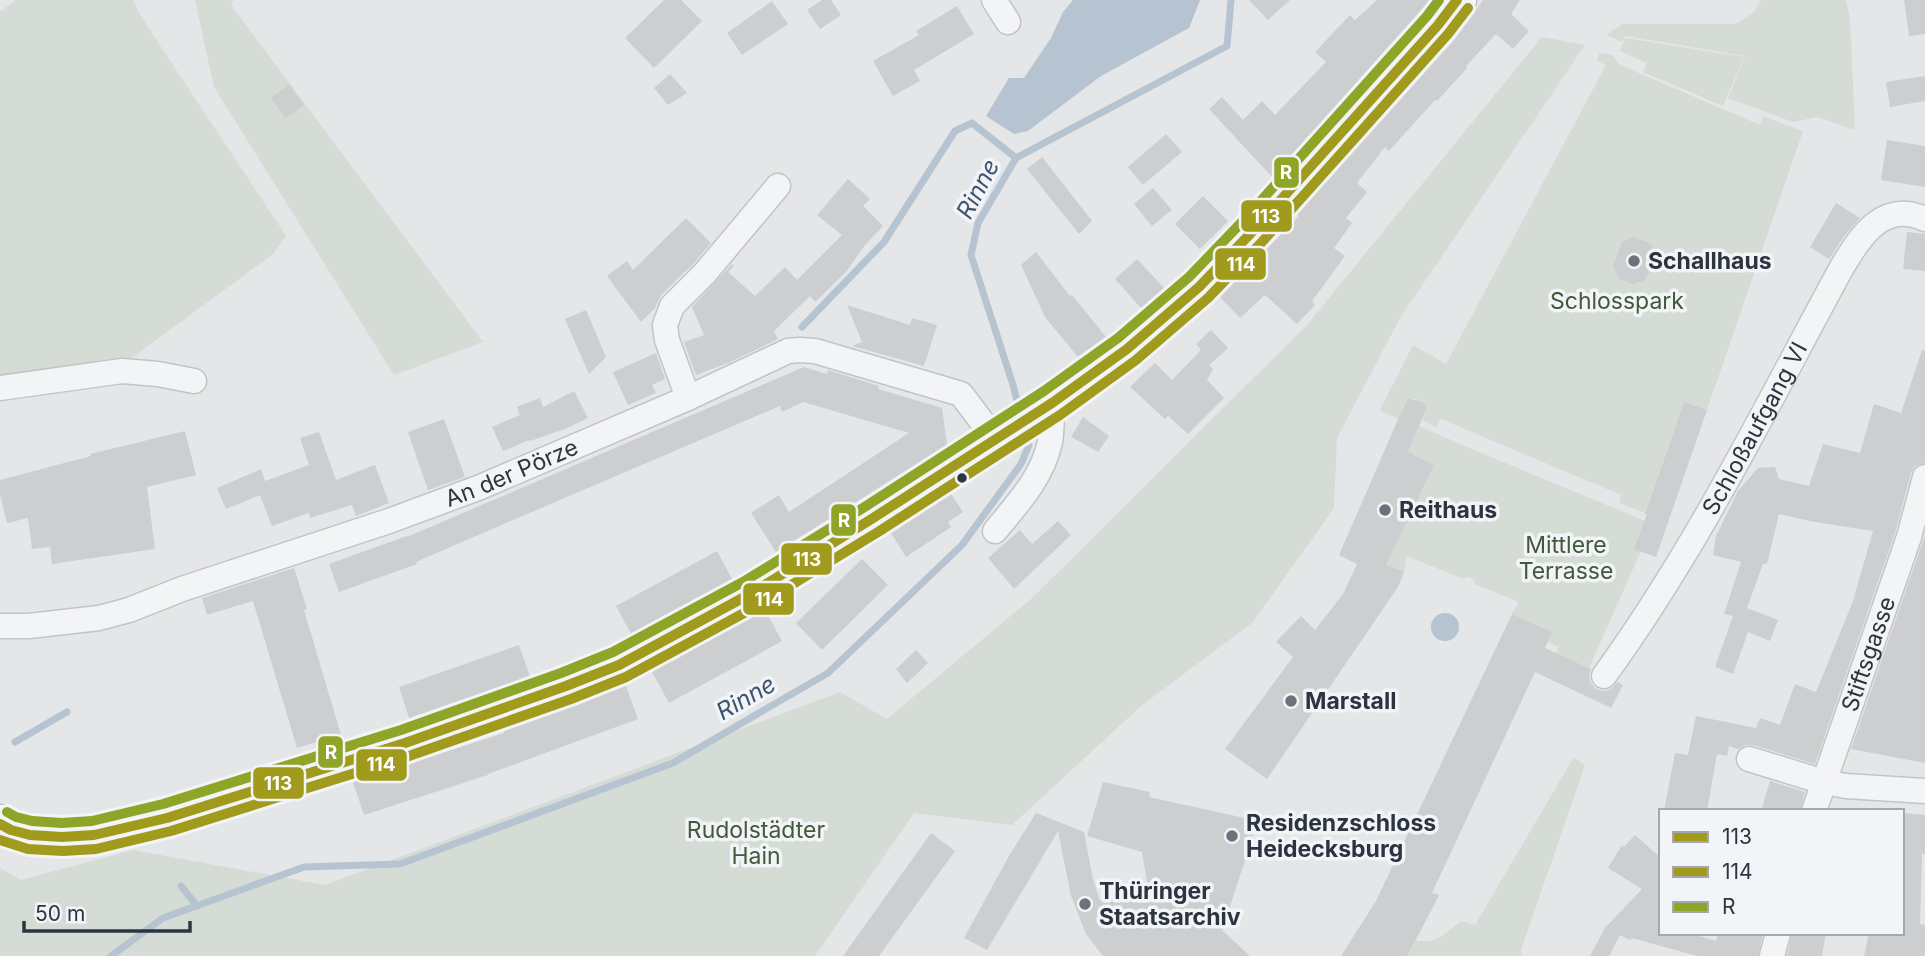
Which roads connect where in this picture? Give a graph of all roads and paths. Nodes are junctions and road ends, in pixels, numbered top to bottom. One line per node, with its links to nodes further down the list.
1 (994, 0): 3 (street)
2 (1457, 0): 9 (main road)
3 (1008, 22)
4 (778, 186): 8 (street)
5 (1925, 219): 13 (street, Schloßaufgang VI)
6 (194, 381): 7 (street)
7 (0, 388)
8 (688, 398): 9 (street, An der Pörze); 12 (street, An der Pörze)
9 (1022, 422): 11 (street); 18 (main road)
10 (1923, 489): 15 (street, Stiftsgasse)
11 (995, 531)
12 (0, 626)
13 (1604, 676)
14 (1749, 759): 15 (street)
15 (1824, 782): 16 (street); 17 (street, Stiftsgasse)
16 (1925, 791)
17 (1815, 809)
18 (0, 824)
19 (1777, 935): 20 (street)
20 (1772, 956)

